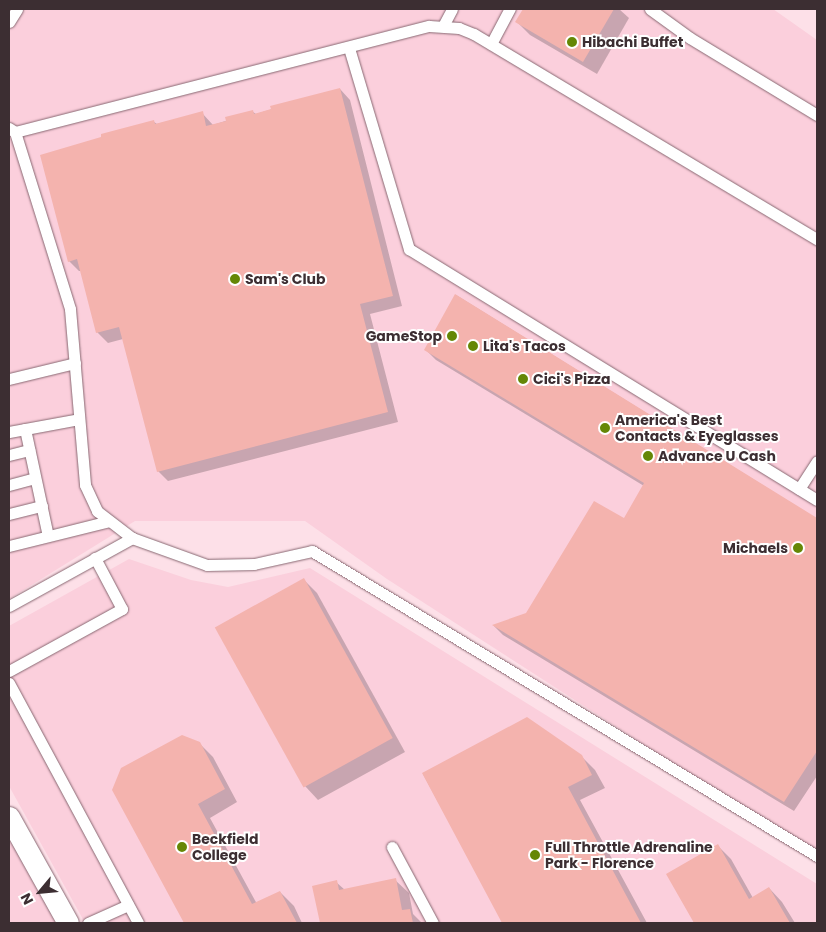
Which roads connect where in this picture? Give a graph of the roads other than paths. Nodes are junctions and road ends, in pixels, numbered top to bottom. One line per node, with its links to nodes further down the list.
1 (17, 9): 6 (lane)
2 (443, 9): 7 (lane)
3 (452, 9): 7 (lane)
4 (510, 9): 8 (lane)
5 (650, 9): 10 (lane)
6 (9, 22)
7 (442, 26): 8 (lane); 9 (lane)
8 (491, 44): 12 (lane)
9 (349, 48): 11 (lane); 23 (lane)
10 (817, 115)
11 (12, 130): 13 (lane)
12 (817, 239)
13 (75, 363): 14 (lane); 15 (lane)
14 (9, 378)
15 (79, 419): 16 (lane); 27 (lane)
16 (24, 429): 17 (lane); 18 (lane)
17 (9, 432)
18 (29, 450): 19 (lane); 21 (lane)
19 (9, 454)
20 (817, 461): 23 (lane)
21 (36, 478): 22 (lane); 25 (lane)
22 (9, 485)
23 (800, 489): 24 (lane)
24 (817, 500)
25 (42, 506): 26 (lane); 28 (lane)
26 (9, 514)
27 (110, 521): 28 (lane); 29 (lane)
28 (48, 536): 30 (lane)
29 (132, 538): 31 (lane); 37 (lane)
30 (9, 546)
31 (95, 558): 32 (lane); 33 (lane)
32 (9, 606)
33 (9, 671)
34 (9, 683): 38 (lane)
35 (9, 817): 39 (street)
36 (392, 847): 42 (lane)
37 (815, 852)
38 (128, 905): 40 (lane); 41 (lane)
39 (68, 923)
40 (88, 923)
41 (138, 923)
42 (433, 923)

